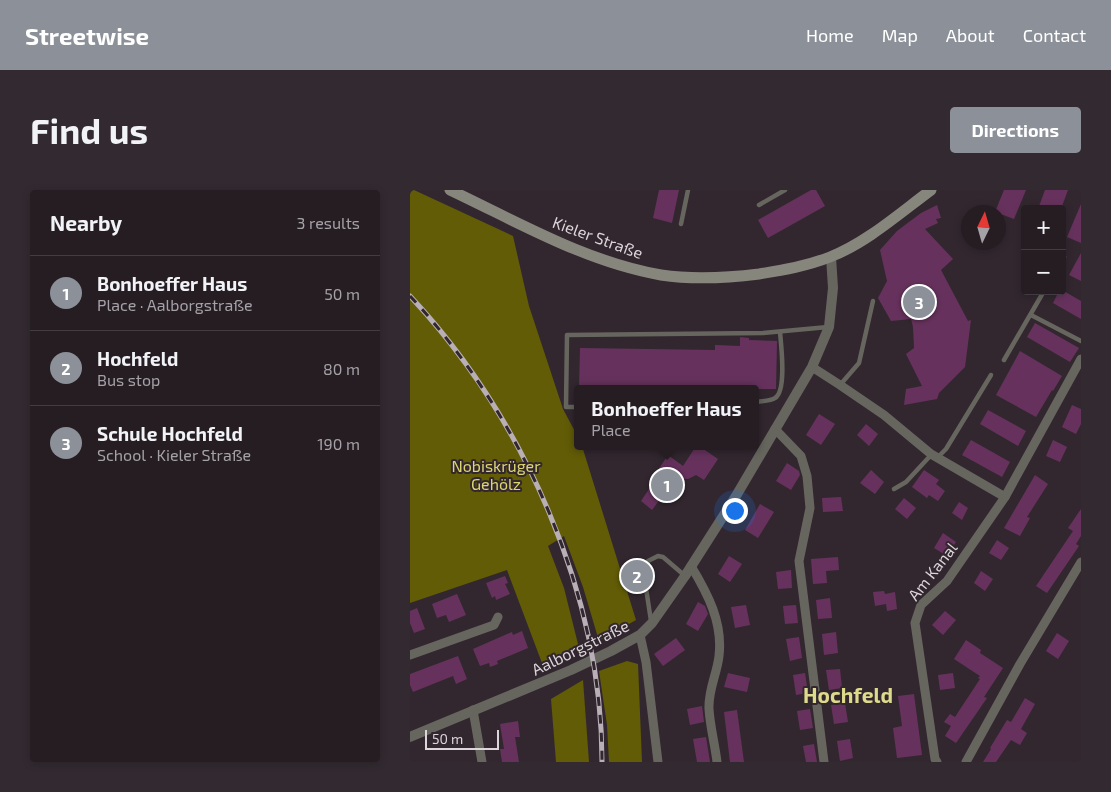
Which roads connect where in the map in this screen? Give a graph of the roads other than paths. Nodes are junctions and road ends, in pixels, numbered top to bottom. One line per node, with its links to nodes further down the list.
1 (688, 190): 6 (lane)
2 (785, 190): 5 (lane)
3 (931, 190): 7 (main road, Kieler Straße)
4 (453, 192): 7 (main road, Kieler Straße)
5 (759, 205)
6 (680, 224)
7 (831, 257): 11 (street, Aalborgstraße)
8 (1042, 295): 10 (lane)
9 (873, 301): 18 (lane)
10 (1031, 315): 13 (lane); 15 (lane)
11 (829, 327): 12 (lane); 16 (street, Aalborgstraße)
12 (780, 332): 19 (lane); 20 (lane)
13 (1081, 341)
14 (1081, 359): 24 (street, Am Kanal)
15 (1004, 360)
16 (812, 367): 18 (street); 21 (street, Aalborgstraße)
17 (991, 375): 22 (lane)
18 (840, 384): 22 (street)
19 (759, 401)
20 (574, 407)
21 (775, 429): 26 (street, Aalborgstraße); 37 (street)
22 (934, 456): 23 (lane); 24 (street)
23 (894, 489)
24 (1005, 496): 38 (street, Am Kanal)
25 (1081, 562): 39 (street)
26 (691, 566): 27 (street, Aalborgstraße); 36 (street)
27 (685, 576): 29 (street, Aalborgstraße); 29 (lane)
28 (498, 617): 31 (street)
29 (652, 622): 30 (street, Aalborgstraße)
30 (640, 635): 32 (street, Aalborgstraße); 35 (street)
31 (410, 655)
32 (473, 710): 33 (street, Aalborgstraße); 34 (street)
33 (410, 737)
34 (482, 762)
35 (658, 762)
36 (717, 762)
37 (824, 762)
38 (937, 762)
39 (966, 762)

